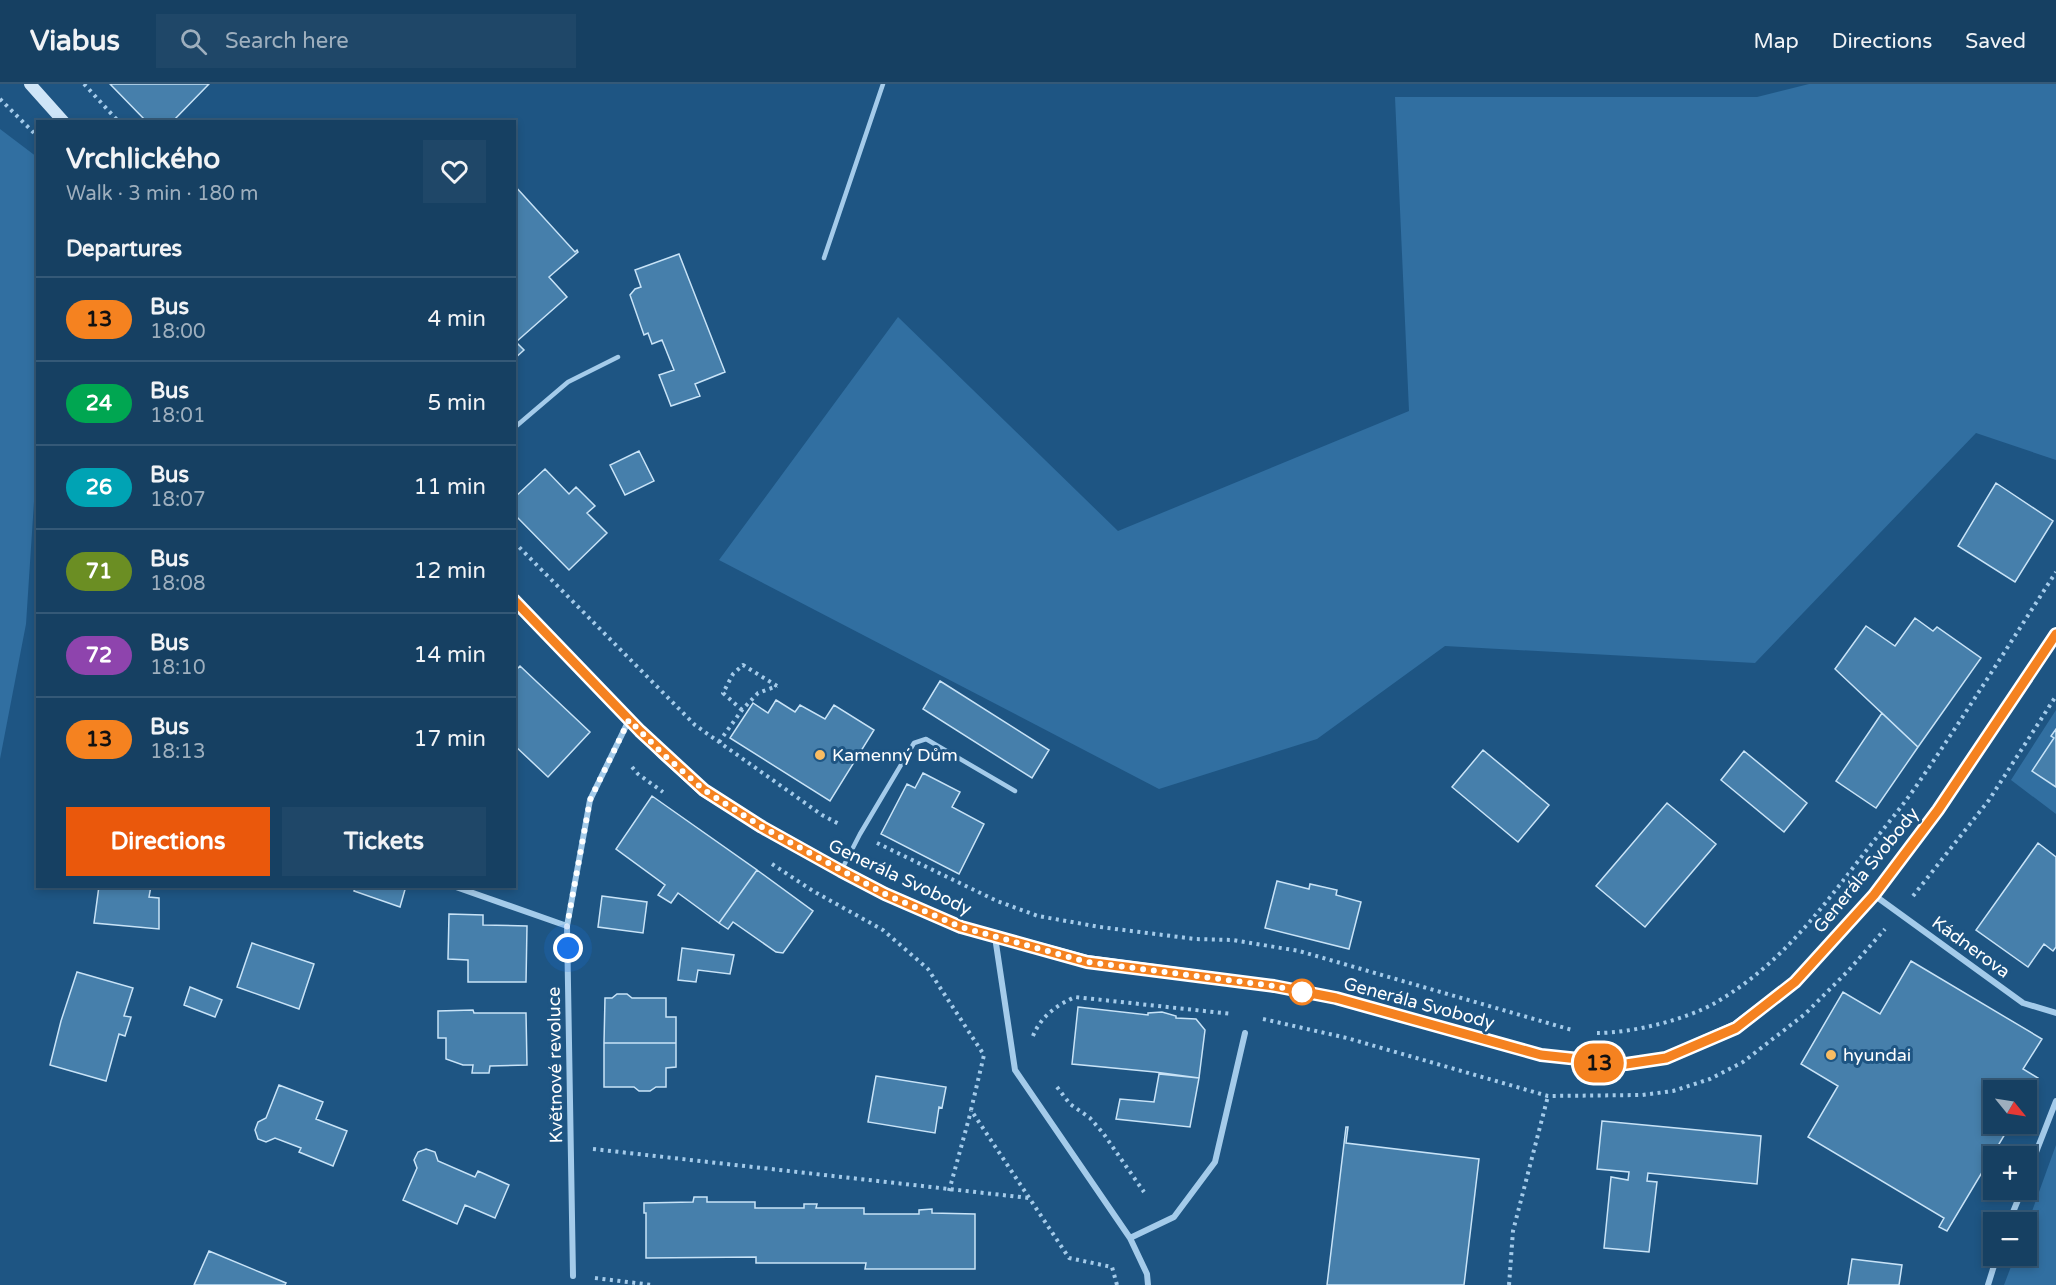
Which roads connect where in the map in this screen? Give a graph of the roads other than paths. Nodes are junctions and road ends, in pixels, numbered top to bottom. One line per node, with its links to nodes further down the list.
1 (30, 84): 3 (main road)
2 (883, 84): 4 (lane)
3 (62, 120)
4 (824, 258)
5 (618, 357): 6 (lane)
6 (516, 426)
7 (516, 602): 9 (main road, Generála Svobody)
8 (2056, 634): 13 (main road, Generála Svobody)
9 (629, 720): 11 (main road, Generála Svobody); 14 (street, Květnové revoluce)
10 (1015, 791): 11 (lane)
11 (841, 871): 15 (main road, Generála Svobody)
12 (459, 888): 14 (street)
13 (1874, 895): 15 (main road, Generála Svobody); 16 (street, Kádnerova)
14 (567, 926): 22 (street, Květnové revoluce)
15 (995, 937): 20 (street)
16 (2056, 1013)
17 (1245, 1033): 20 (street)
18 (2056, 1101): 19 (street)
19 (2037, 1150)
20 (1130, 1238): 23 (street)
21 (1994, 1266): 24 (street)
22 (573, 1276)
23 (1148, 1285)
24 (1988, 1285)

